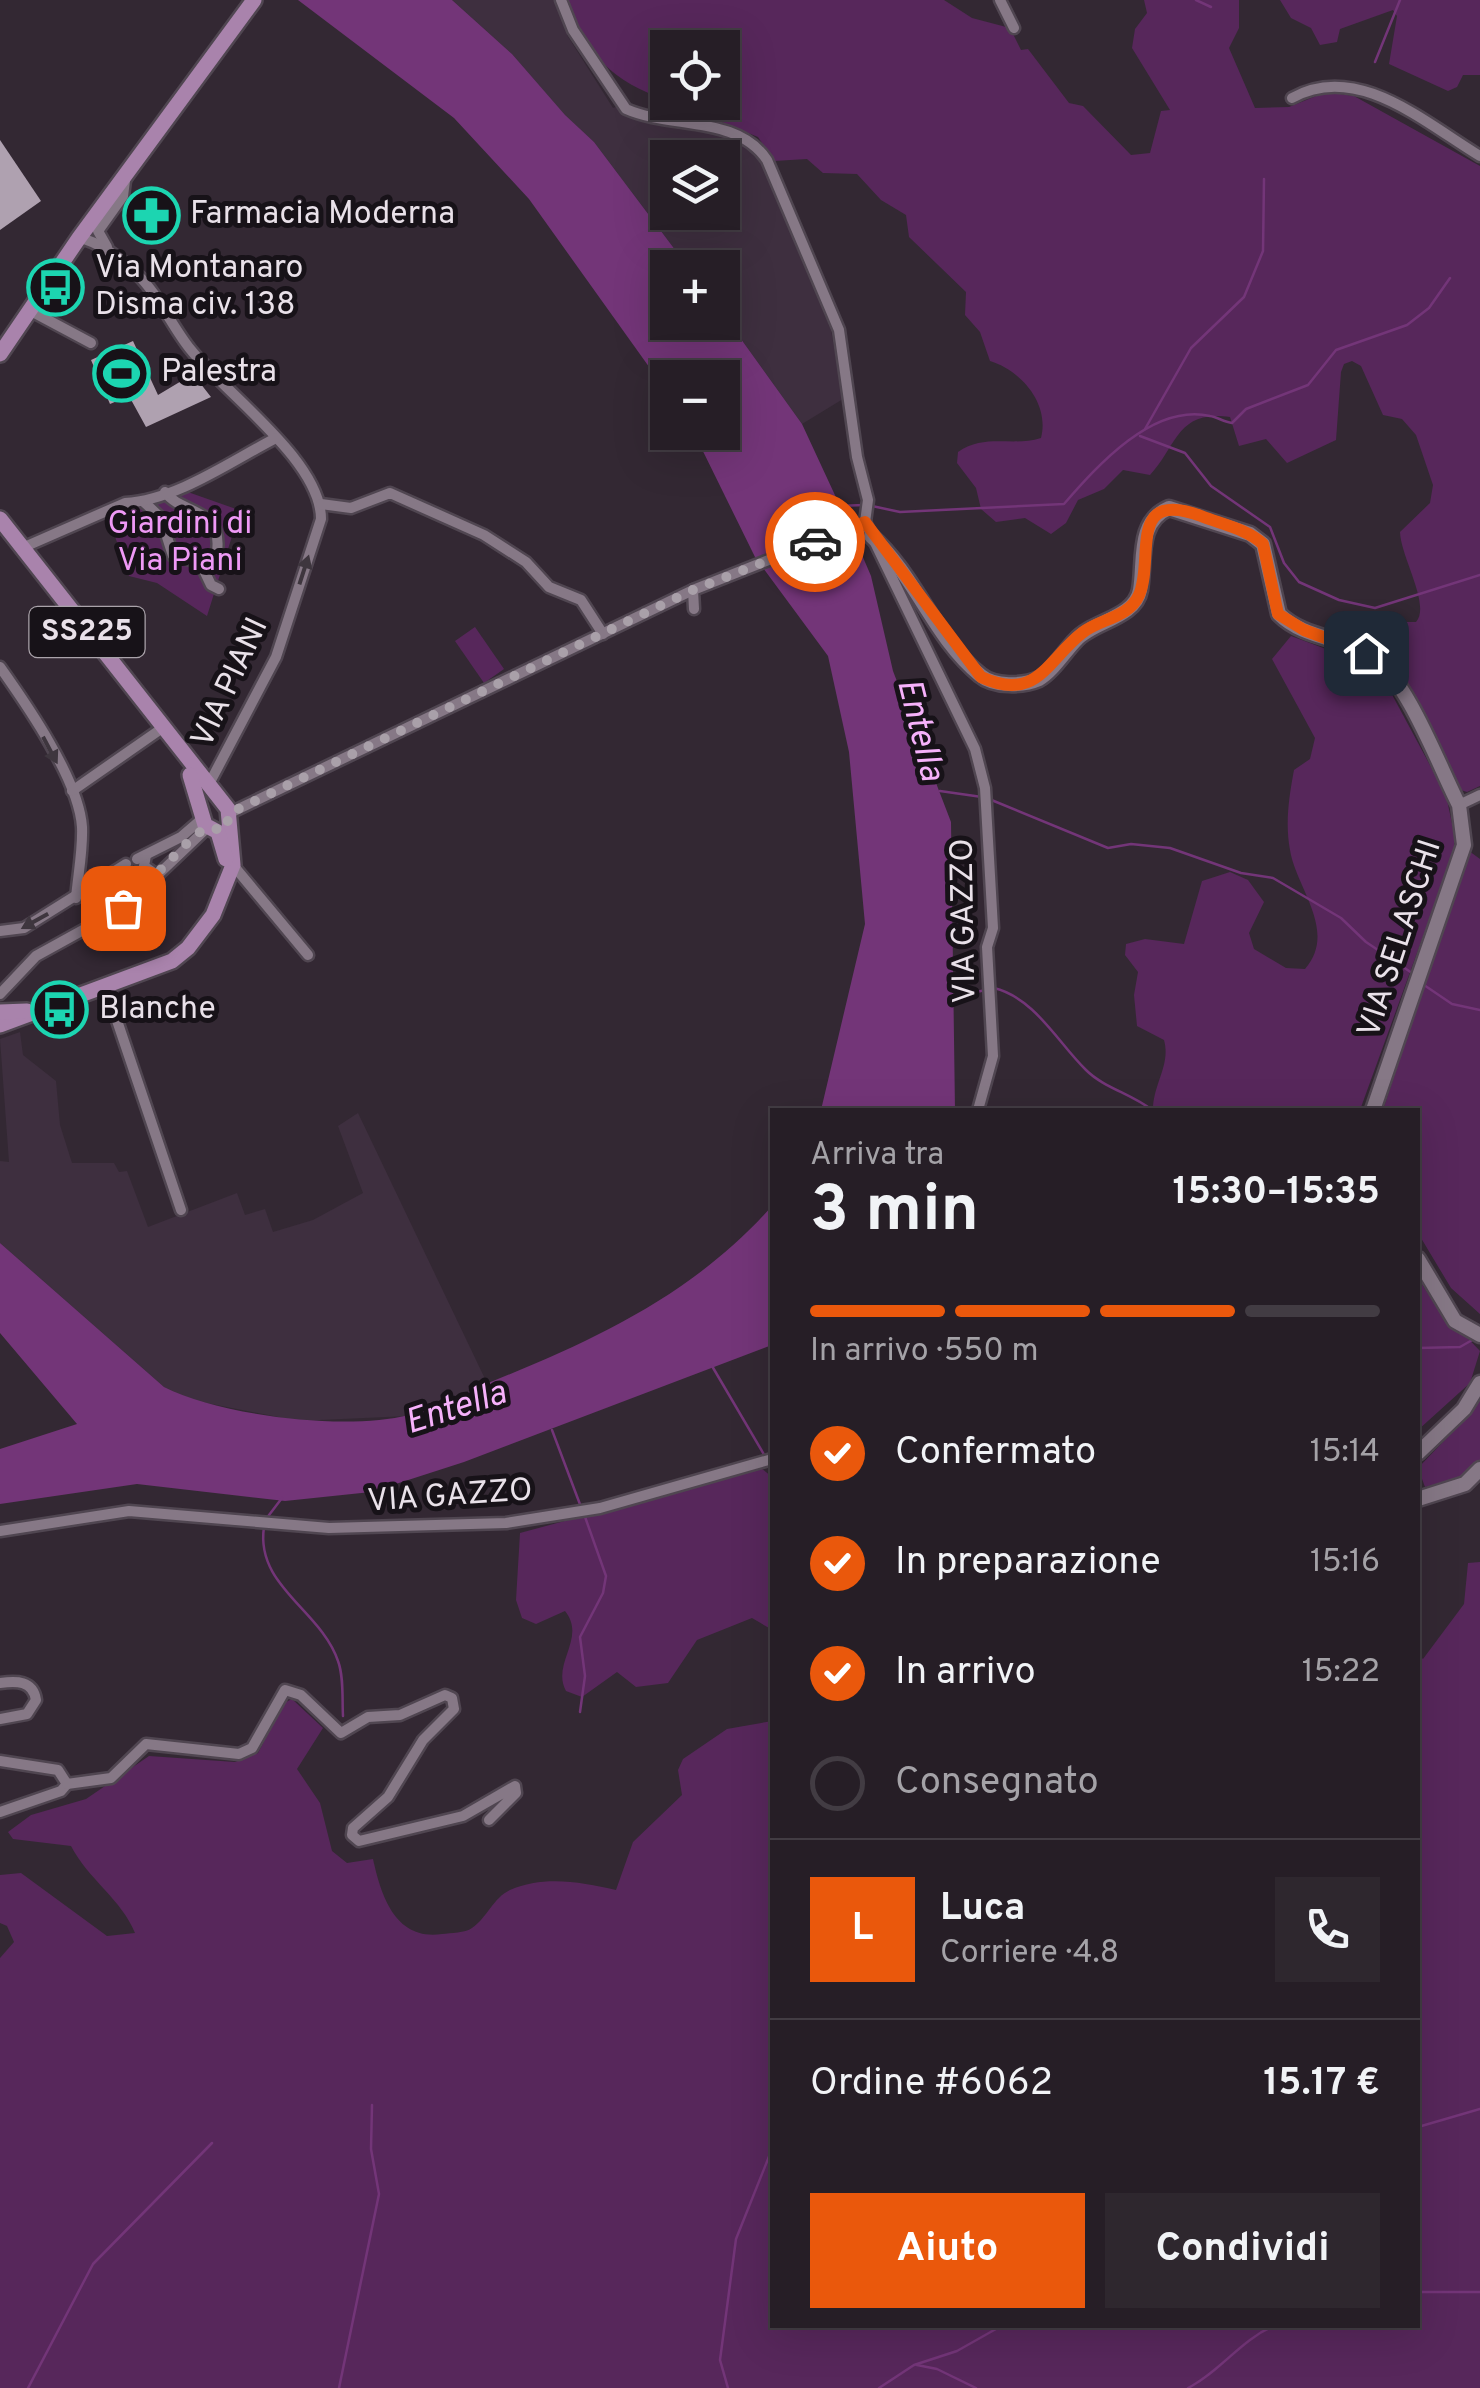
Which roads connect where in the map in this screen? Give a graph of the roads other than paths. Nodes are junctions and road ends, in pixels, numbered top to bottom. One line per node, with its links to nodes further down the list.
1 (254, 0): 7 (main road)
2 (560, 0): 18 (street)
3 (1000, 0): 4 (street)
4 (1014, 28)
5 (1292, 98): 6 (street)
6 (1480, 156)
7 (126, 173): 8 (main road); 9 (street)
8 (79, 238): 9 (street); 10 (main road)
9 (121, 262): 13 (street)
10 (31, 311): 11 (street); 12 (main road)
11 (91, 344)
12 (0, 354)
13 (276, 438): 14 (street); 16 (street)
14 (164, 492): 15 (street); 20 (street)
15 (143, 501): 19 (street); 20 (street)
16 (321, 504): 24 (street); 28 (street, VIA PIANI, one-way to 16)
17 (0, 519): 19 (main road, SS225)
18 (865, 527): 22 (street); 31 (street, VIA SELASCHI); 45 (street, VIA GAZZO)
19 (22, 548): 26 (main road, SS225)
20 (201, 563): 21 (street)
21 (220, 588)
22 (695, 589): 23 (street); 24 (street)
23 (694, 608)
24 (602, 634): 32 (street)
25 (0, 666): 29 (street, one-way to 29)
26 (161, 729): 27 (main road, SS225); 29 (street)
27 (174, 746): 28 (main road, SS225); 32 (main road, SS225)
28 (208, 786): 32 (main road, SS225)
29 (72, 791): 37 (street)
30 (1480, 795): 31 (street)
31 (1459, 805): 46 (street, VIA SELASCHI)
32 (216, 819): 33 (street); 34 (main road, SS225); 35 (street); 36 (main road, SS225)
33 (136, 859): 35 (street); 37 (street)
34 (233, 865): 36 (main road, SS225); 39 (street)
35 (158, 875): 41 (street)
36 (227, 883): 40 (main road, SS225)
37 (76, 898): 38 (street, one-way to 38)
38 (0, 931)
39 (308, 956)
40 (106, 985): 42 (main road, SS225); 47 (street)
41 (0, 994)
42 (36, 1010): 43 (main road, SS225); 44 (main road, SS225)
43 (0, 1012)
44 (0, 1024)
45 (979, 1108)
46 (1374, 1108)
47 (180, 1210)
48 (1420, 1263): 49 (street)
49 (1480, 1335)
50 (1480, 1383): 51 (street)
51 (1420, 1452)
52 (770, 1460): 55 (street, VIA GAZZO)
53 (1480, 1470): 54 (street)
54 (1420, 1498)
55 (0, 1531)
56 (0, 1683): 57 (street)
57 (0, 1719)
58 (0, 1760): 59 (street)
59 (68, 1784): 60 (street); 61 (street)
60 (0, 1812)
61 (489, 1820)

